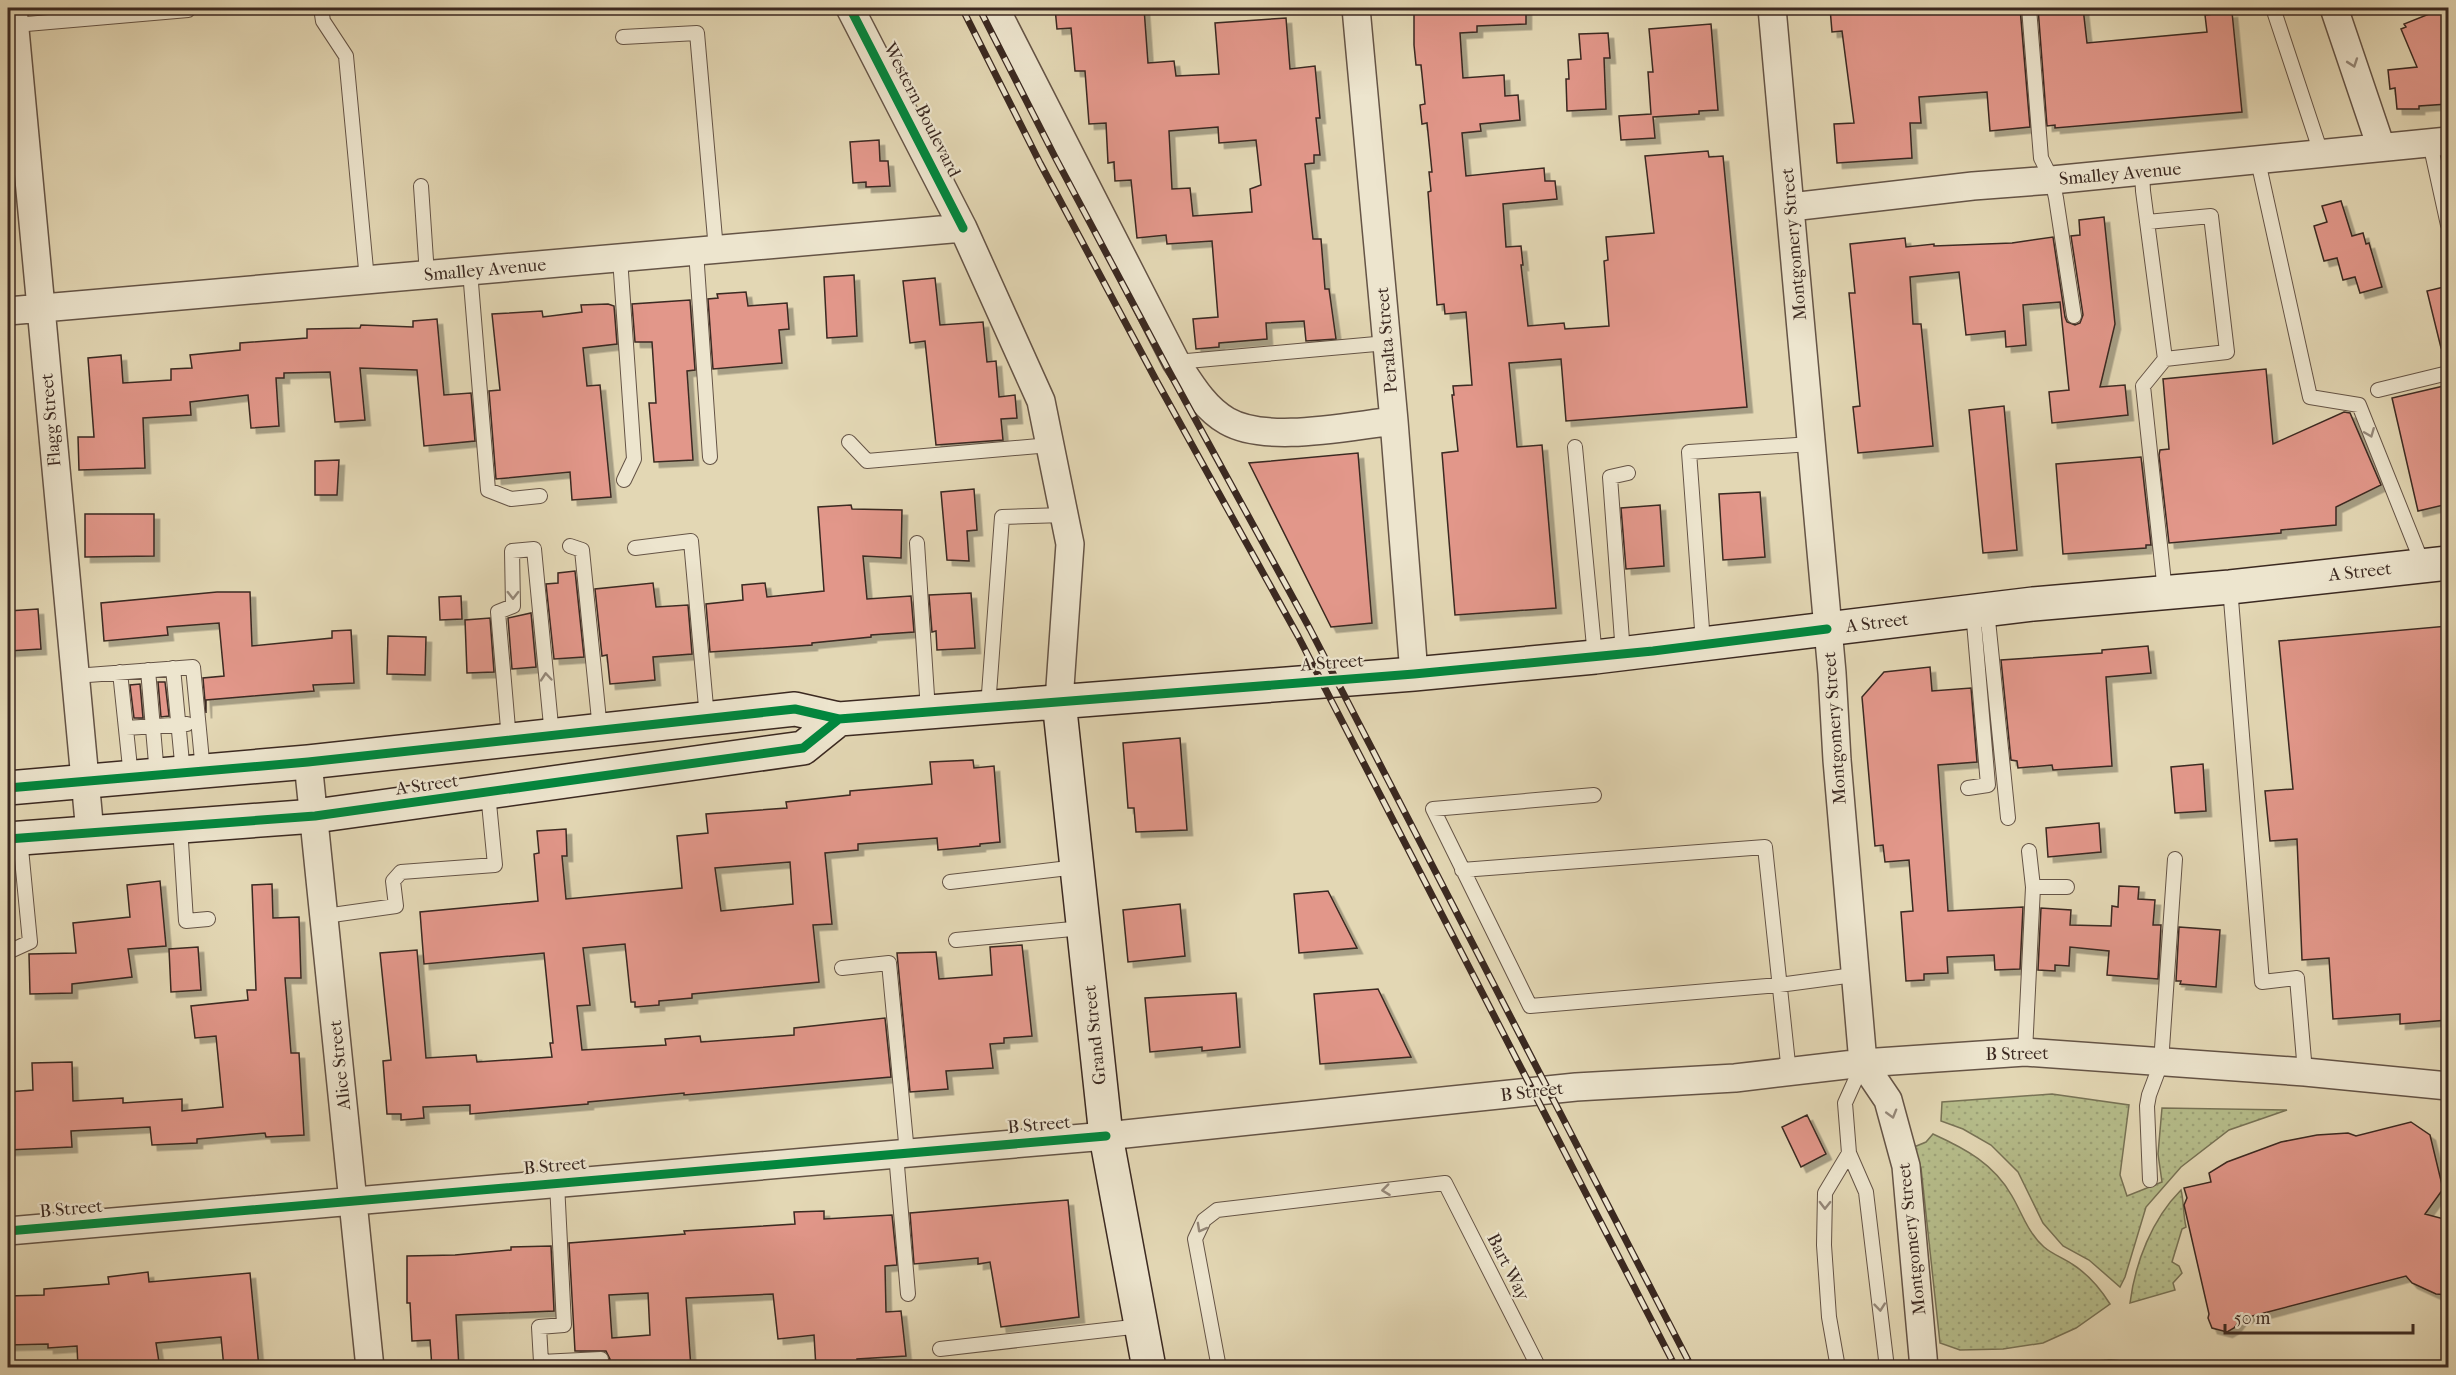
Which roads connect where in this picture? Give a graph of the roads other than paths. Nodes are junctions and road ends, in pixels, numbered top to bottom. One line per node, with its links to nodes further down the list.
1 (321, 8): 27 (lane)
2 (850, 8): 22 (street, Western Boulevard)
3 (995, 8): 33 (street)
4 (1356, 8): 31 (street, Peralta Street)
5 (1772, 8): 19 (street, Montgomery Street)
6 (2029, 8): 17 (lane)
7 (2273, 8): 14 (lane)
8 (2334, 8): 13 (street, one-way to 13)
9 (188, 10): 10 (lane)
10 (14, 16): 28 (street, Flagg Street)
11 (623, 37): 23 (lane)
12 (2439, 142): 13 (street, Smalley Avenue); 21 (lane)
13 (2381, 147): 14 (street, Smalley Avenue)
14 (2322, 153): 15 (street, Smalley Avenue)
15 (2258, 161): 16 (street, Smalley Avenue); 49 (lane, one-way to 49)
16 (2142, 172): 17 (street, Smalley Avenue); 20 (lane)
17 (2052, 180): 19 (street, Smalley Avenue); 30 (lane)
18 (421, 186): 26 (lane)
19 (1791, 207): 38 (street, Montgomery Street)
20 (2147, 222): 32 (lane); 32 (lane)
21 (2448, 225)
22 (963, 228): 23 (street, Smalley Avenue); 39 (street, Western Boulevard)
23 (706, 250): 24 (street, Smalley Avenue); 41 (lane)
24 (620, 258): 25 (street, Smalley Avenue); 43 (lane)
25 (471, 271): 26 (street, Smalley Avenue); 44 (lane)
26 (427, 275): 27 (street, Smalley Avenue)
27 (367, 280): 28 (street, Smalley Avenue)
28 (41, 308): 29 (street, Smalley Avenue); 60 (street, Flagg Street)
29 (8, 311)
30 (2074, 316)
31 (1387, 343): 33 (lane); 36 (street, Peralta Street)
32 (2165, 359): 51 (lane)
33 (1176, 362): 36 (street)
34 (2448, 373): 35 (lane)
35 (2378, 390)
36 (1394, 421): 59 (street, Peralta Street)
37 (849, 442): 39 (lane)
38 (1811, 444): 53 (street, Montgomery Street); 54 (lane)
39 (1050, 445): 45 (street, Western Boulevard)
40 (1575, 447): 55 (lane)
41 (710, 457)
42 (1628, 472): 55 (lane)
43 (624, 480)
44 (540, 495)
45 (1064, 515): 61 (street, Western Boulevard); 62 (lane)
46 (917, 543): 63 (lane)
47 (570, 546): 70 (lane)
48 (635, 548): 64 (lane)
49 (2436, 564): 50 (main road, A Street)
50 (2230, 587): 51 (main road, A Street); 103 (lane)
51 (2165, 592): 52 (main road, A Street)
52 (1980, 610): 53 (main road, A Street); 77 (lane); 81 (lane)
53 (1827, 628): 54 (main road, A Street); 98 (street, Montgomery Street)
54 (1703, 643): 55 (main road, A Street)
55 (1609, 656): 59 (main road, A Street)
56 (173, 668): 57 (lane); 66 (lane); 67 (lane)
57 (148, 670): 58 (lane); 68 (lane)
58 (120, 672): 60 (lane); 69 (lane)
59 (1414, 674): 61 (main road, A Street)
60 (75, 676): 75 (street, Flagg Street)
61 (1059, 701): 62 (main road, A Street); 87 (main road, Grand Street)
62 (988, 706): 63 (main road, A Street)
63 (928, 711): 65 (main road, A Street)
64 (707, 718): 65 (main road, A Street); 70 (main road, A Street)
65 (839, 719): 78 (main road, A Street)
66 (198, 723): 67 (lane); 74 (lane)
67 (178, 724): 68 (lane); 74 (lane)
68 (153, 726): 69 (lane); 74 (lane)
69 (126, 728): 74 (lane)
70 (600, 730): 71 (main road, A Street)
71 (552, 735): 72 (main road, A Street); 72 (lane, one-way to 72)
72 (508, 740): 73 (main road, A Street)
73 (308, 762): 74 (main road, A Street); 80 (street, Alice Street)
74 (168, 774): 75 (main road, A Street)
75 (85, 781): 76 (main road, A Street); 83 (street, Flagg Street)
76 (8, 788)
77 (1968, 788)
78 (488, 793): 80 (main road, A Street); 92 (lane)
79 (1594, 795): 88 (lane)
80 (315, 816): 82 (main road, A Street); 92 (street, Alice Street)
81 (2008, 818)
82 (180, 826): 83 (main road, A Street); 93 (lane)
83 (90, 833): 84 (main road, A Street)
84 (14, 839): 96 (lane)
85 (2030, 851): 90 (lane)
86 (2175, 859): 102 (lane)
87 (1077, 867): 89 (lane); 94 (main road, Grand Street)
88 (1462, 870): 99 (lane); 99 (lane)
89 (950, 882)
90 (2033, 886): 91 (lane); 100 (lane)
91 (2067, 887)
92 (325, 916): 111 (street, Alice Street)
93 (208, 920)
94 (1083, 928): 95 (lane); 106 (main road, Grand Street)
95 (956, 940)
96 (8, 952)
97 (842, 968): 108 (lane)
98 (1854, 975): 99 (lane); 101 (street, Montgomery Street)
99 (1779, 985): 104 (lane)
100 (2025, 1052): 101 (street, B Street); 102 (street, B Street)
101 (1863, 1063): 104 (street, B Street); 107 (lane); 123 (street, Montgomery Street, one-way to 123)
102 (2161, 1063): 103 (street, B Street); 109 (lane)
103 (2305, 1072): 105 (street, B Street)
104 (1789, 1073): 106 (street, B Street)
105 (2448, 1086)
106 (1106, 1136): 108 (street, B Street); 114 (main road, Grand Street)
107 (1849, 1153): 121 (lane, one-way to 121); 122 (lane, one-way to 122)
108 (901, 1154): 110 (street, B Street); 113 (lane)
109 (2150, 1180)
110 (557, 1183): 111 (street, B Street); 116 (lane)
111 (354, 1200): 112 (street, B Street); 117 (street, Alice Street)
112 (8, 1231)
113 (908, 1294)
114 (1141, 1326): 115 (lane); 118 (main road, Grand Street)
115 (940, 1349)
116 (601, 1359)
117 (370, 1368)
118 (1149, 1368)
119 (1219, 1368): 120 (lane, Bart Way, one-way to 119)
120 (1539, 1368)
121 (1838, 1368)
122 (1887, 1368)
123 (1924, 1368)

